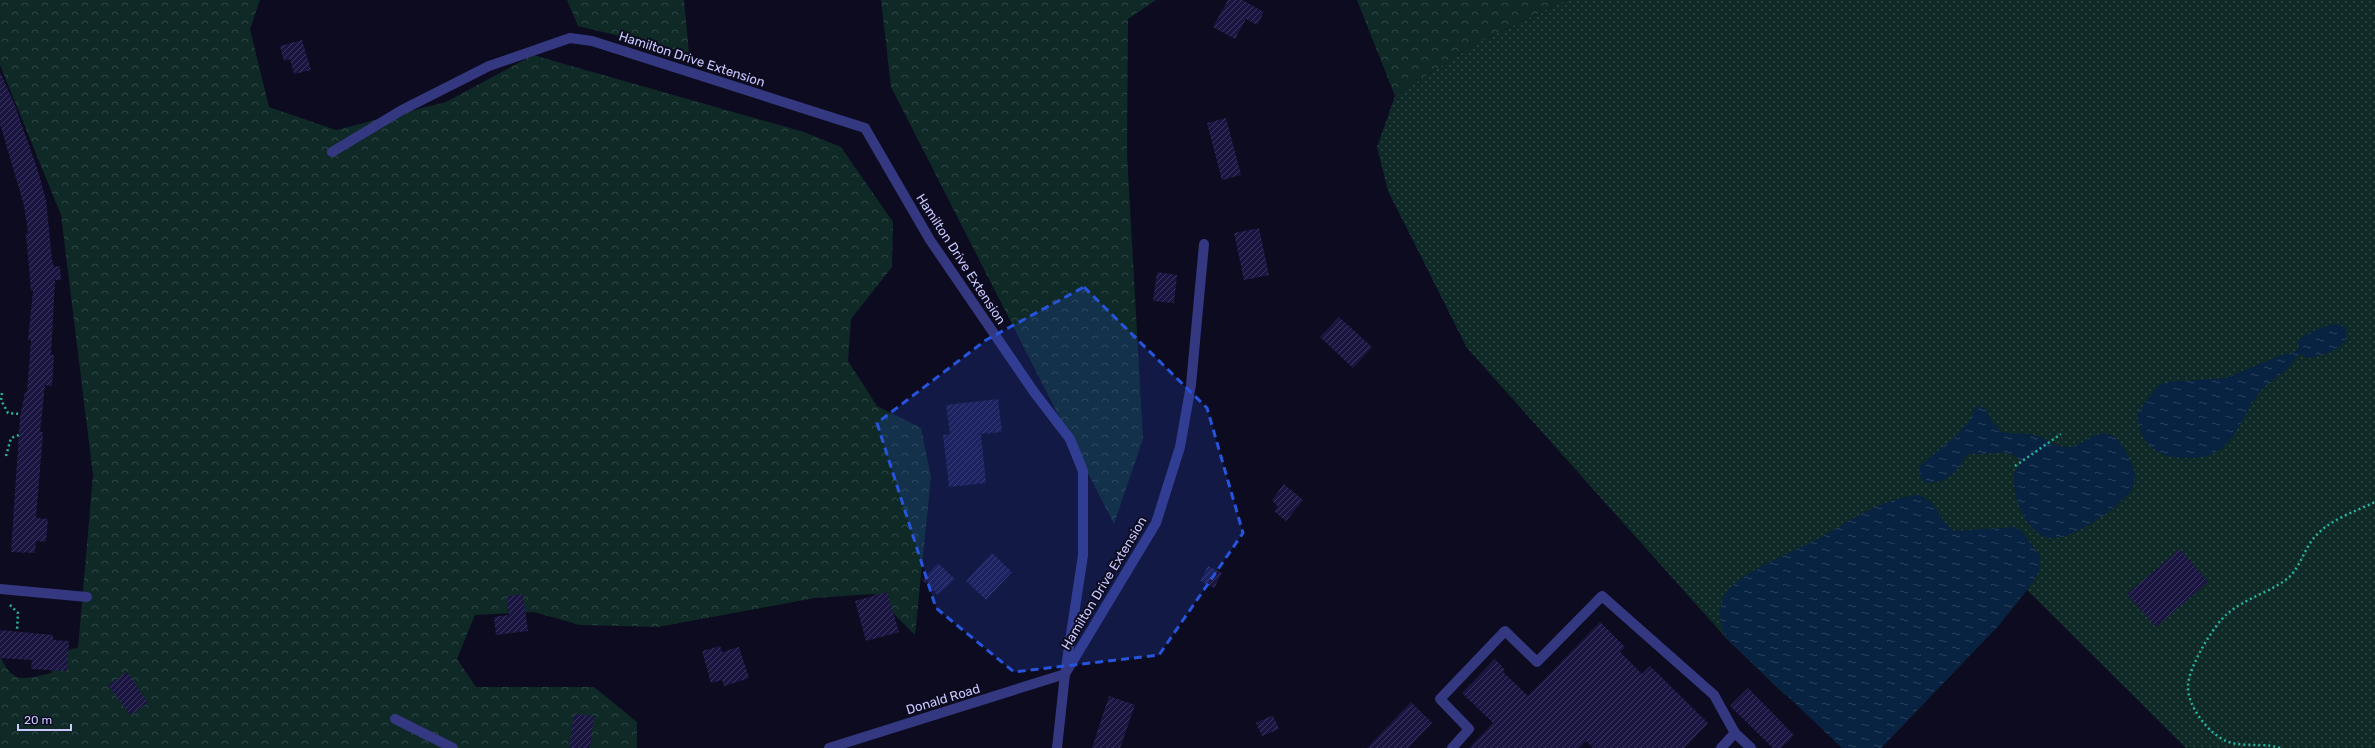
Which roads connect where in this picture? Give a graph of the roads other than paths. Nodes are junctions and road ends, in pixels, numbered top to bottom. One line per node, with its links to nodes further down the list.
1 (332, 152): 5 (street, Hamilton Drive Extension)
2 (1204, 244): 5 (street, Hamilton Drive Extension)
3 (0, 588): 4 (street)
4 (87, 596)
5 (1065, 674): 9 (street, Donald Road); 10 (street, Hamilton Drive Extension)
6 (395, 719): 8 (street)
7 (1735, 733): 11 (street); 12 (street); 13 (street)
8 (453, 748)
9 (829, 748)
10 (1057, 748)
11 (1452, 748)
12 (1721, 748)
13 (1751, 748)

